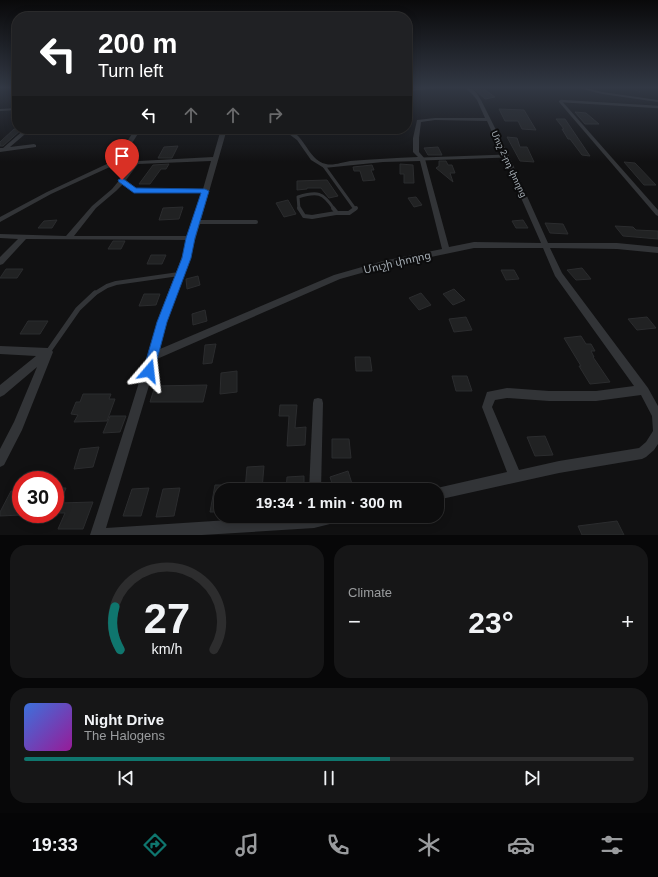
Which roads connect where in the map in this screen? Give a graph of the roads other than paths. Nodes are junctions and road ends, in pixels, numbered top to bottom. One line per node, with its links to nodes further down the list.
1 (484, 112): 3 (street, Մուշ 2-րդ փողոց)
2 (570, 112): 19 (street)
3 (488, 120): 10 (street, Մուշ 2-րդ փողոց); 11 (street)
4 (22, 134): 9 (street)
5 (135, 134): 14 (street)
6 (223, 134): 12 (street)
7 (292, 134): 15 (street)
8 (34, 146): 9 (street)
9 (2, 150)
10 (506, 156): 11 (lane); 27 (street, Մուշ 2-րդ փողոց)
11 (422, 159): 15 (street); 29 (street)
12 (215, 160): 13 (street); 17 (street)
13 (137, 162): 14 (street); 16 (street)
14 (116, 163): 20 (street)
15 (324, 166): 18 (lane)
16 (122, 180): 17 (street); 25 (street)
17 (205, 191): 21 (street)
18 (337, 213): 18 (lane)
19 (658, 214)
20 (0, 220)
21 (195, 222): 22 (lane); 26 (street)
22 (256, 222)
23 (0, 236): 24 (street)
24 (24, 237): 25 (street); 30 (street)
25 (68, 238): 26 (street)
26 (190, 238): 31 (street)
27 (546, 245): 28 (street, Մուշի փողոց); 29 (street, Մուշի փողոց); 35 (street, Մուշ 2-րդ փողոց)
28 (658, 250)
29 (446, 251): 34 (street, Մուշի փողոց)
30 (0, 262)
31 (181, 273): 33 (lane); 34 (street)
32 (0, 350): 33 (street)
33 (48, 352): 36 (street); 40 (street)
34 (153, 356): 45 (street)
35 (643, 390): 38 (street, Մուշ 2-րդ փողոց); 41 (street)
36 (0, 392)
37 (318, 403): 42 (street)
38 (658, 429)
39 (658, 434): 41 (street)
40 (0, 461)
41 (515, 476): 43 (street)
42 (315, 483)
43 (444, 492)
44 (251, 523): 46 (street)
45 (97, 535)
46 (100, 535)

